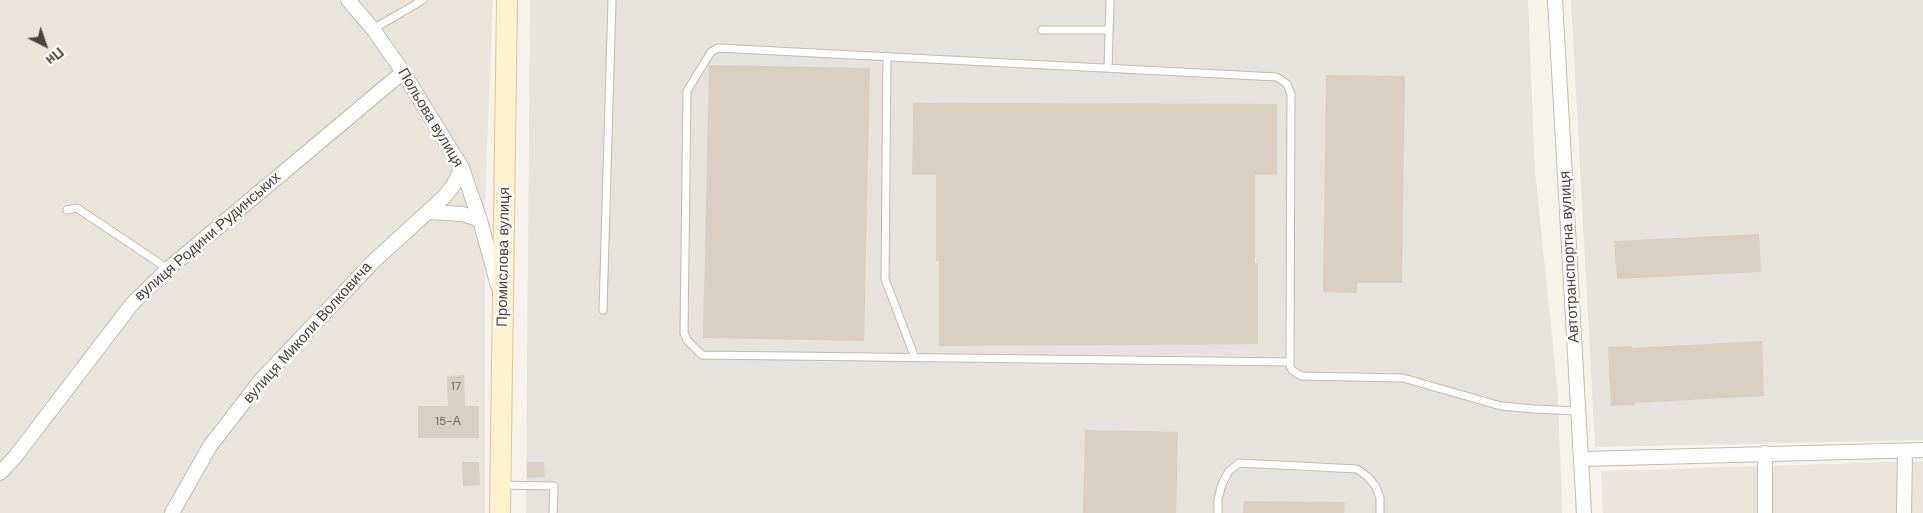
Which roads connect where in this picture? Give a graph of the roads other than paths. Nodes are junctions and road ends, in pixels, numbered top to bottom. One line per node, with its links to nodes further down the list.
1 (348, 0): 7 (street, Польова вулиця)
2 (423, 0): 7 (lane)
3 (507, 0): 18 (street, Промислова вулиця)
4 (612, 0): 19 (lane)
5 (1110, 0): 9 (lane)
6 (1555, 0): 22 (street, Автотранспортна вулиця)
7 (373, 29): 12 (street, Польова вулиця)
8 (1042, 30): 9 (lane)
9 (1109, 30): 11 (lane)
10 (887, 56): 11 (lane); 20 (lane); 20 (lane)
11 (1108, 67): 21 (lane)
12 (403, 72): 13 (street, Польова вулиця); 17 (street, вулиця Родини Рудинських)
13 (462, 168): 15 (street, вулиця Миколи Волковича); 16 (street, Польова вулиця)
14 (68, 210): 17 (lane)
15 (430, 212): 16 (street); 29 (street, вулиця Миколи Волковича)
16 (480, 220): 18 (street, Польова вулиця)
17 (168, 269): 27 (street, вулиця Родини Рудинських)
18 (504, 307): 28 (street, Промислова вулиця)
19 (603, 310)
20 (915, 358): 21 (lane)
21 (1290, 362): 22 (lane)
22 (1578, 411): 26 (street, Автотранспортна вулиця)
23 (1923, 450): 24 (street)
24 (1905, 451): 25 (street); 36 (street)
25 (1765, 453): 26 (street); 35 (street)
26 (1581, 458): 34 (street, Автотранспортна вулиця)
27 (0, 473)
28 (500, 485): 30 (street, Промислова вулиця); 31 (lane)
29 (172, 513)
30 (500, 513)
31 (553, 513)
32 (1218, 513): 33 (lane)
33 (1380, 513)
34 (1584, 513)
35 (1765, 513)
36 (1904, 513)

